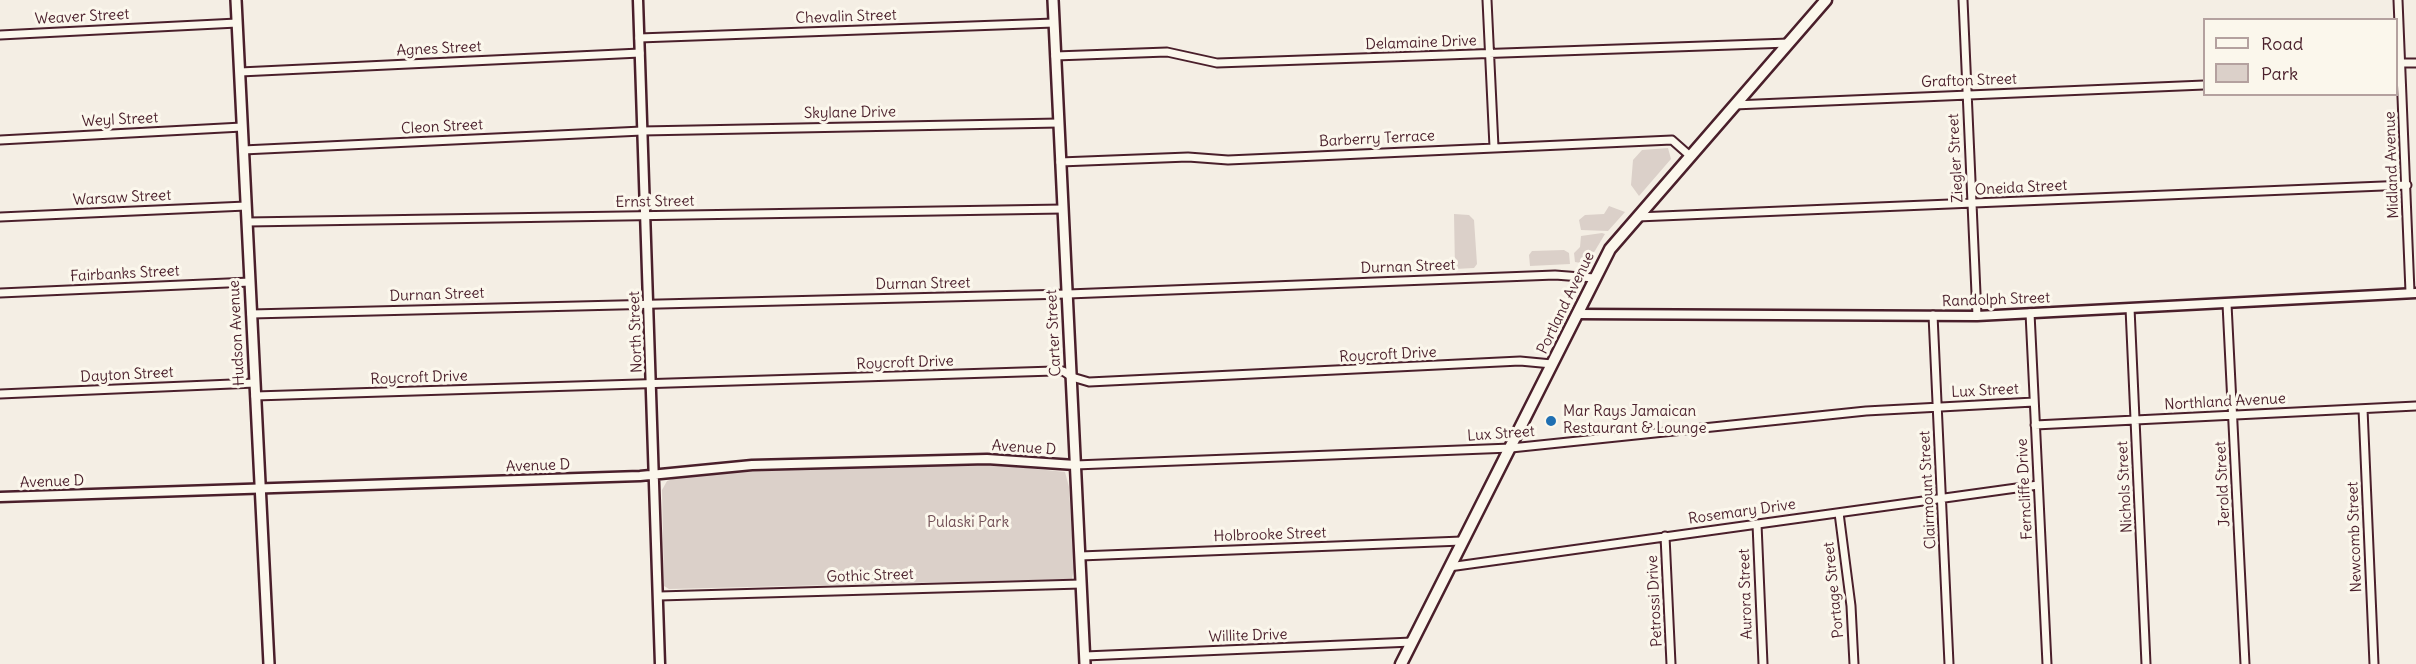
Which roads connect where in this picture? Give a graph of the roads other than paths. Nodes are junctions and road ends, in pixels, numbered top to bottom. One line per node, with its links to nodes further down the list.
1 (236, 0): 9 (main road, Hudson Avenue)
2 (638, 0): 11 (street, North Street)
3 (1053, 0): 8 (main road, Carter Street)
4 (1487, 0): 14 (street)
5 (1826, 0): 12 (main road, Portland Avenue)
6 (1963, 0): 21 (street, Ziegler Street)
7 (2398, 0): 16 (street, Midland Avenue)
8 (1054, 22): 11 (street, Chevalin Street); 15 (main road, Carter Street)
9 (237, 23): 10 (street, Weaver Street); 18 (main road, Hudson Avenue)
10 (0, 35)
11 (639, 38): 13 (street, North Street)
12 (1789, 43): 14 (street, Delamaine Drive); 22 (main road, Portland Avenue)
13 (640, 53): 18 (street, Agnes Street); 25 (street, North Street)
14 (1489, 54): 15 (street, Delamaine Drive); 27 (street)
15 (1055, 56): 23 (main road, Carter Street)
16 (2401, 63): 17 (street); 19 (street, Midland Avenue)
17 (2416, 63)
18 (240, 72): 24 (main road, Hudson Avenue)
19 (2399, 76): 31 (street, Midland Avenue)
20 (2203, 85): 21 (street, Grafton Street)
21 (1967, 95): 22 (street, Grafton Street); 32 (street, Ziegler Street)
22 (1734, 105): 29 (main road, Portland Avenue)
23 (1059, 123): 25 (street, Skylane Drive); 30 (main road, Carter Street)
24 (242, 127): 26 (street, Weyl Street); 28 (main road, Hudson Avenue)
25 (642, 131): 28 (street, Cleon Street); 35 (street, North Street)
26 (0, 140)
27 (1494, 147): 29 (street, Barberry Terrace); 30 (street, Barberry Terrace)
28 (243, 150): 33 (main road, Hudson Avenue)
29 (1689, 155): 37 (main road, Portland Avenue)
30 (1060, 162): 34 (main road, Carter Street)
31 (2407, 185): 32 (street, Oneida Street); 42 (street, Midland Avenue)
32 (1972, 204): 37 (street, Oneida Street); 51 (street, Ziegler Street)
33 (246, 206): 36 (street, Warsaw Street); 38 (main road, Hudson Avenue)
34 (1063, 209): 35 (street, Ernst Street); 43 (main road, Carter Street)
35 (646, 216): 38 (street, Ernst Street); 44 (street, North Street)
36 (0, 217)
37 (1638, 217): 39 (main road, Portland Avenue)
38 (247, 222): 40 (main road, Hudson Avenue)
39 (1594, 278): 43 (street, Durnan Street); 49 (main road, Portland Avenue)
40 (250, 282): 41 (street, Fairbanks Street); 48 (main road, Hudson Avenue)
41 (0, 293)
42 (2413, 293): 45 (street, Randolph Street)
43 (1068, 294): 44 (street, Durnan Street); 53 (main road, Carter Street)
44 (648, 303): 48 (street, Durnan Street); 55 (street, North Street)
45 (2227, 304): 46 (street, Randolph Street); 62 (street, Jerold Street)
46 (2130, 308): 47 (street, Randolph Street); 63 (street, Nichols Street)
47 (2030, 313): 51 (street, Randolph Street); 58 (street, Ferncliffe Drive)
48 (251, 314): 54 (main road, Hudson Avenue)
49 (1577, 314): 50 (street, Randolph Street); 52 (main road, Portland Avenue)
50 (1933, 315): 51 (street, Randolph Street); 60 (street, Clairmount Street)
51 (1977, 316)
52 (1552, 364): 53 (street, Roycroft Drive); 65 (main road, Portland Avenue)
53 (1072, 377): 55 (street, Roycroft Drive); 66 (main road, Carter Street)
54 (255, 383): 56 (street, Dayton Street); 57 (main road, Hudson Avenue)
55 (651, 385): 57 (street, Roycroft Drive); 67 (street, North Street)
56 (0, 394)
57 (255, 396): 69 (main road, Hudson Avenue)
58 (2034, 402): 60 (street, Lux Street); 64 (street, Ferncliffe Drive)
59 (2416, 406): 61 (street, Northland Avenue)
60 (1937, 407): 65 (street, Lux Street); 71 (street, Clairmount Street)
61 (2363, 409): 62 (street, Northland Avenue); 92 (street, Newcomb Street)
62 (2234, 415): 63 (street, Northland Avenue); 91 (street, Jerold Street)
63 (2135, 420): 64 (street, Northland Avenue); 90 (street, Nichols Street)
64 (2035, 425): 68 (street, Ferncliffe Drive)
65 (1510, 448): 66 (street, Lux Street); 75 (main road, Portland Avenue)
66 (1075, 465): 67 (street, Avenue D); 76 (main road, Carter Street)
67 (655, 475): 69 (street, Avenue D); 79 (street, North Street)
68 (2038, 485): 71 (street, Rosemary Drive); 89 (street, Ferncliffe Drive)
69 (260, 487): 70 (street, Avenue D); 82 (main road, Hudson Avenue)
70 (0, 497)
71 (1941, 499): 72 (street, Rosemary Drive); 88 (street, Clairmount Street)
72 (1839, 513): 73 (street, Rosemary Drive); 87 (street, Portage Street)
73 (1757, 524): 74 (street, Rosemary Drive); 86 (street, Aurora Street)
74 (1665, 536): 77 (street, Rosemary Drive); 85 (street, Petrossi Drive)
75 (1462, 541): 76 (street, Holbrooke Street); 77 (main road, Portland Avenue)
76 (1080, 556): 78 (main road, Carter Street)
77 (1449, 567): 80 (main road, Portland Avenue)
78 (1081, 584): 79 (street, Gothic Street); 81 (main road, Carter Street)
79 (659, 596): 83 (street, North Street)
80 (1412, 642): 81 (street, Willite Drive); 84 (main road, Portland Avenue)
81 (1085, 660)
82 (270, 664)
83 (660, 664)
84 (1401, 664)
85 (1671, 664)
86 (1763, 664)
87 (1854, 664)
88 (1949, 664)
89 (2047, 664)
90 (2146, 664)
91 (2245, 664)
92 (2374, 664)

